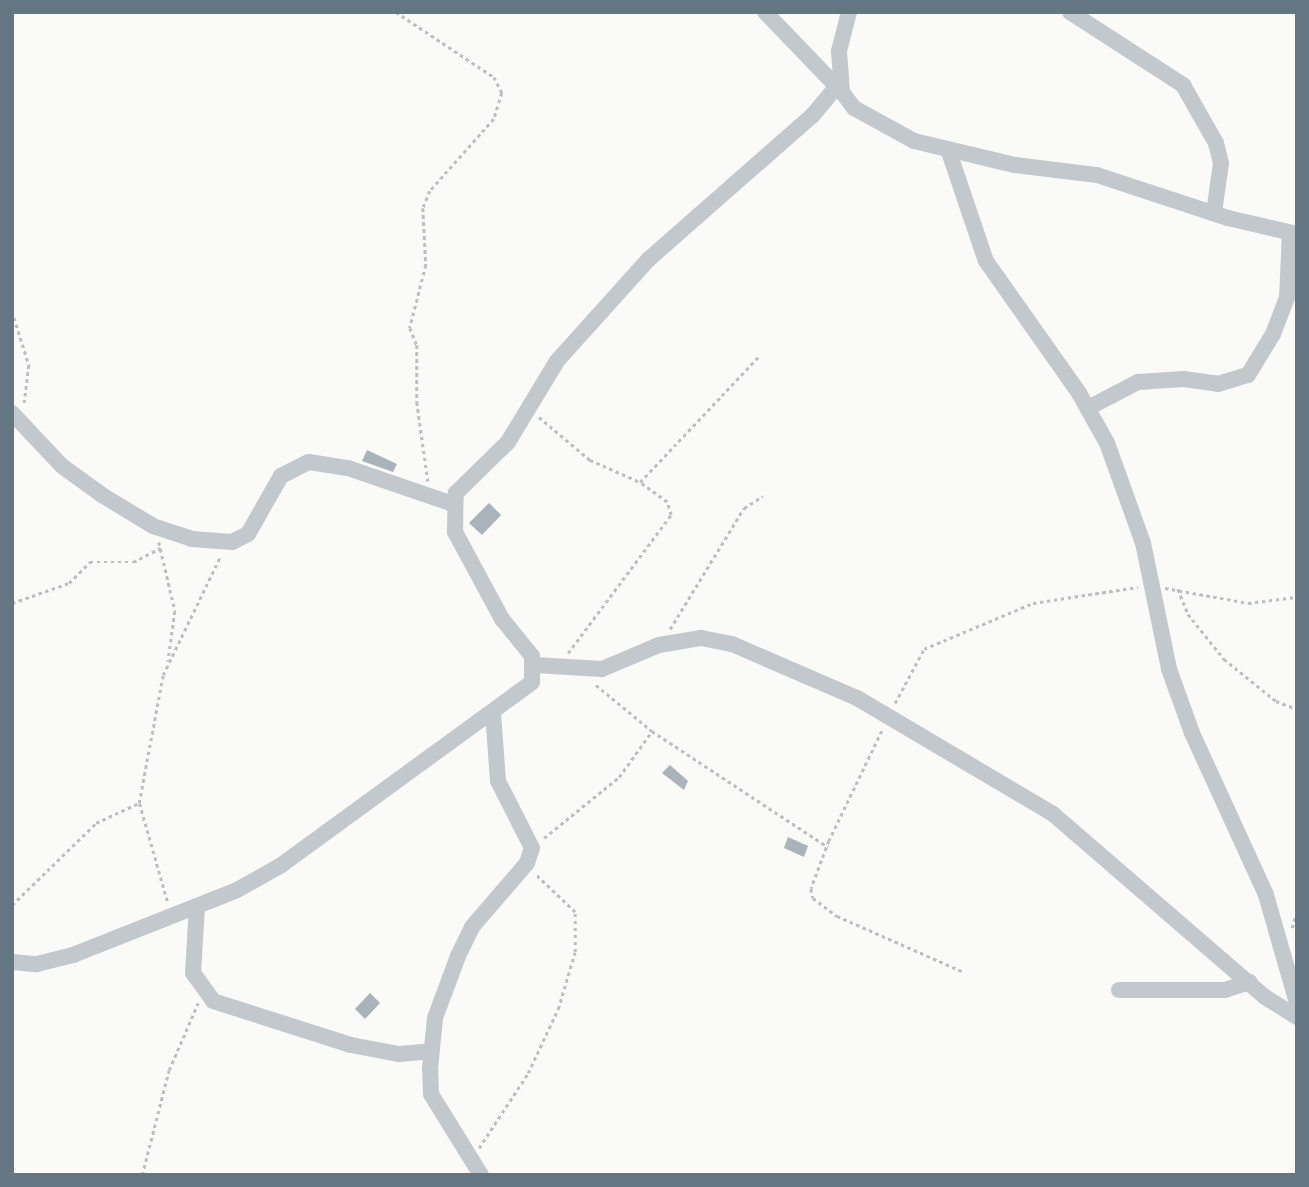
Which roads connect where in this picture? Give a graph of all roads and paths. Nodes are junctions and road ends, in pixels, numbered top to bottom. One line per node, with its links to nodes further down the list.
1 (396, 12): 15 (path)
2 (765, 12): 5 (street)
3 (849, 12): 5 (street)
4 (1070, 12): 7 (street)
5 (839, 89): 6 (street); 12 (street)
6 (948, 149): 7 (street); 11 (street)
7 (1214, 213): 8 (street)
8 (1293, 233): 11 (street)
9 (12, 311): 13 (path)
10 (760, 355): 14 (path)
11 (1088, 408): 21 (street)
12 (530, 409): 14 (path); 17 (street)
13 (17, 418): 18 (street)
14 (640, 482): 28 (path)
15 (432, 496): 17 (street); 19 (street)
16 (762, 496): 25 (path)
17 (453, 504): 26 (street)
18 (157, 527): 19 (street); 20 (path)
19 (226, 542): 27 (path)
20 (161, 548): 24 (path); 27 (path)
21 (1153, 586): 22 (path); 32 (path); 45 (street)
22 (1178, 589): 23 (path); 30 (path)
23 (1297, 597)
24 (12, 603)
25 (654, 647): 29 (street); 32 (street)
26 (536, 665): 28 (street); 31 (street)
27 (168, 666): 34 (path)
28 (559, 667): 29 (street)
29 (582, 668): 33 (path)
30 (1297, 709)
31 (494, 713): 36 (street); 38 (street)
32 (888, 715): 35 (path); 42 (street)
33 (652, 731): 35 (path); 36 (path)
34 (139, 803): 37 (path); 39 (path)
35 (828, 847): 41 (path)
36 (529, 857): 47 (street); 48 (path)
37 (12, 905)
38 (197, 906): 39 (street); 44 (street)
39 (170, 914): 40 (street)
40 (12, 962)
41 (964, 972)
42 (1250, 982): 43 (street); 46 (street)
43 (1119, 990)
44 (203, 993): 47 (street); 49 (path)
45 (1297, 1003)
46 (1297, 1017)
47 (431, 1051): 48 (street)
48 (469, 1158): 50 (street)
49 (142, 1175)
50 (481, 1175)

